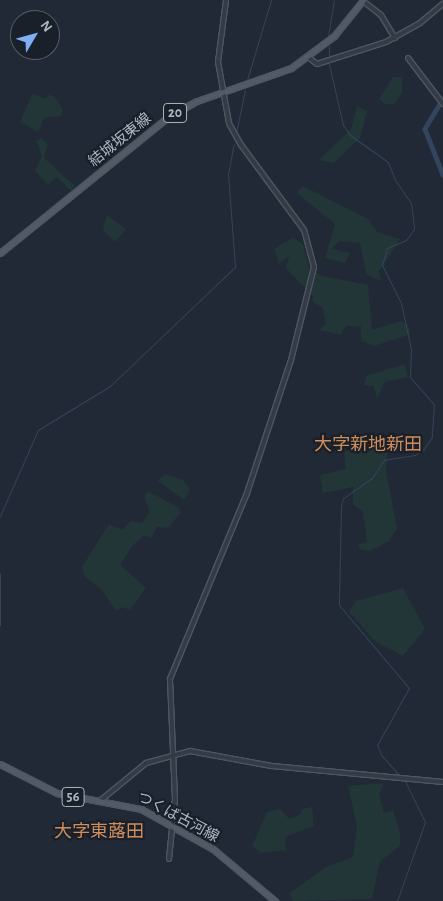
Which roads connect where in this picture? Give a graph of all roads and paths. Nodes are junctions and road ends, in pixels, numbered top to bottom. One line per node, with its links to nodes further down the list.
1 (226, 0): 7 (street)
2 (363, 0): 4 (street); 5 (main road, 結城坂東線 / 20)
3 (443, 4): 4 (street)
4 (395, 38): 5 (street)
5 (308, 57): 7 (main road, 結城坂東線 / 20)
6 (408, 58): 8 (street)
7 (223, 92): 9 (main road, 結城坂東線 / 20); 10 (street)
8 (443, 104)
9 (0, 253)
10 (172, 754): 12 (street); 13 (street); 14 (street)
11 (0, 764): 13 (main road, つくば古河線 / 56)
12 (443, 782)
13 (101, 800): 14 (main road, つくば古河線 / 56)
14 (173, 826): 15 (street); 16 (main road, つくば古河線 / 56)
15 (169, 859)
16 (275, 901)

